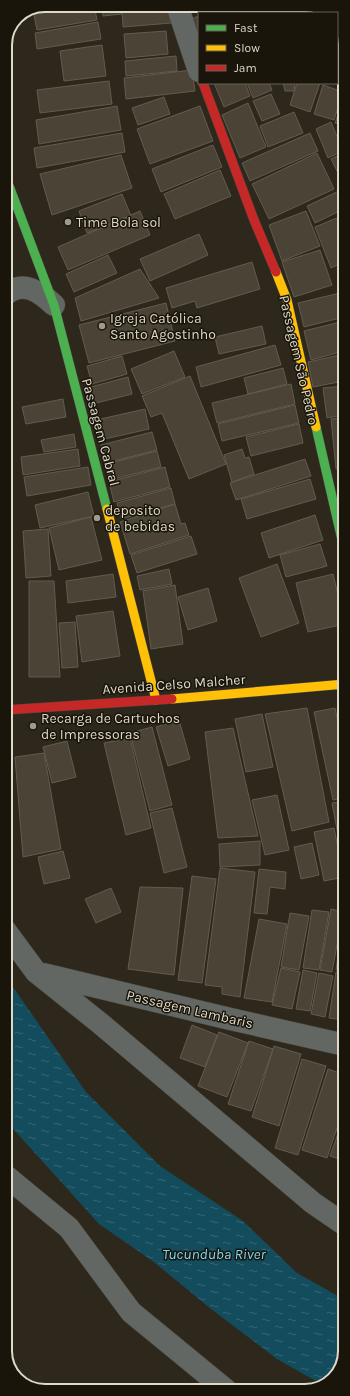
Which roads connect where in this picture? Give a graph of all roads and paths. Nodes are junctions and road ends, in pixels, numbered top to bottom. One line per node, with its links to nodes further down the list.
1 (179, 12): 2 (street)
2 (198, 68)
3 (203, 84): 7 (street, Passagem São Pedro)
4 (12, 194): 6 (street, Passagem Cabral)
5 (12, 289): 6 (street)
6 (54, 305): 9 (street, Passagem Cabral)
7 (338, 522)
8 (338, 685): 9 (street, Avenida Celso Malcher)
9 (156, 700): 10 (street, Avenida Celso Malcher)
10 (12, 710)
11 (12, 938): 12 (street)
12 (36, 972): 13 (street, Passagem Lambaris); 15 (street)
13 (338, 1043)
14 (12, 1181): 16 (street)
15 (338, 1220)
16 (219, 1384)

